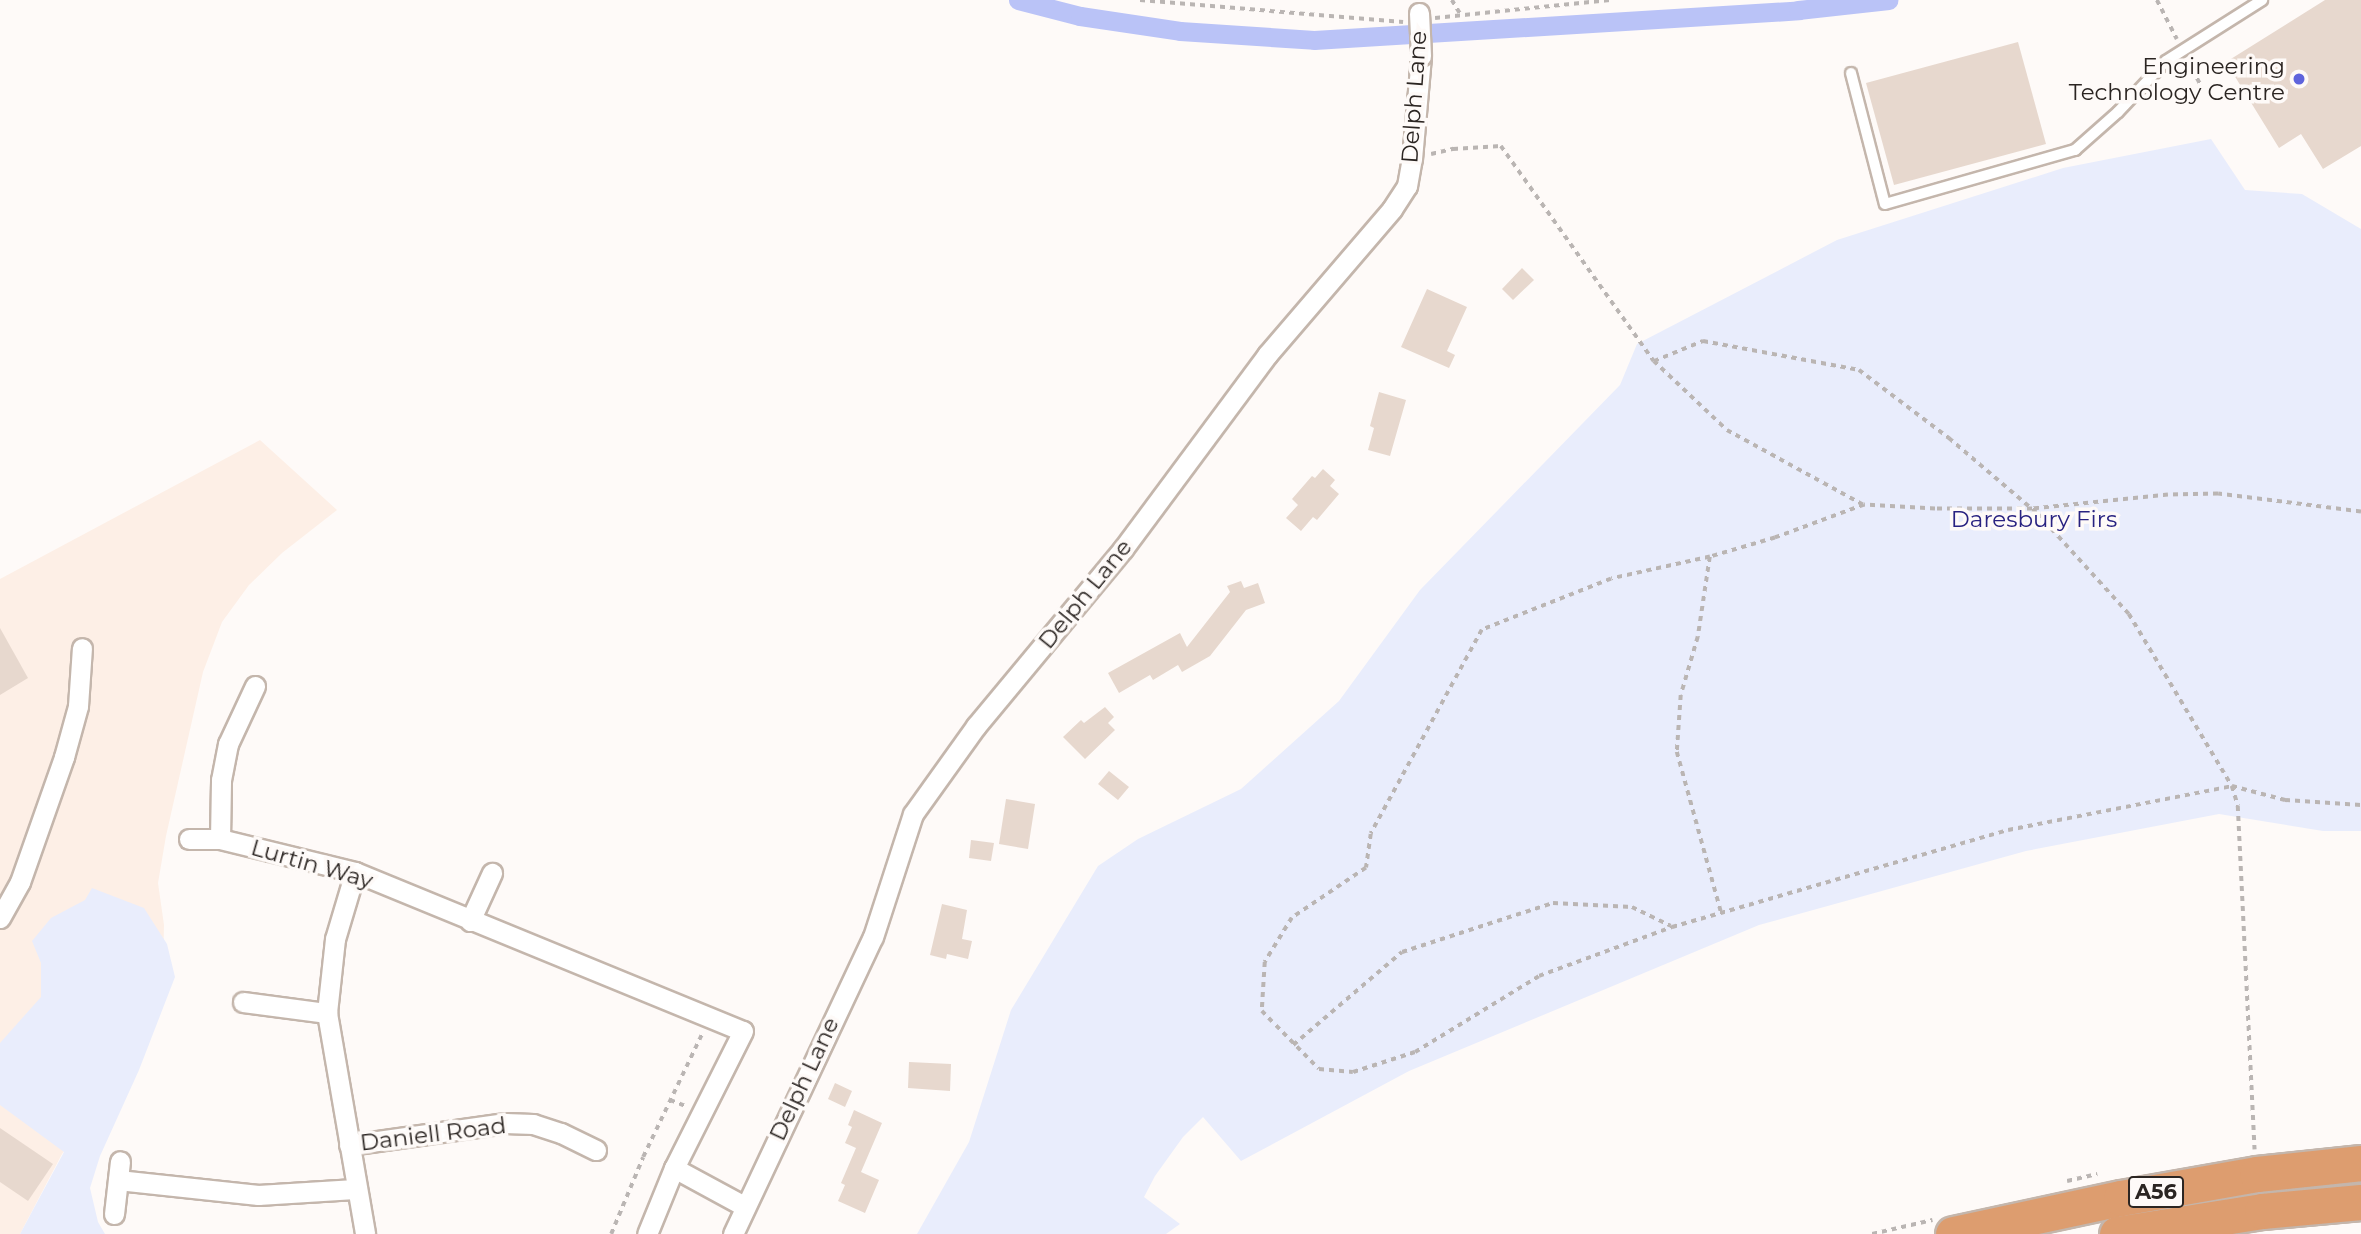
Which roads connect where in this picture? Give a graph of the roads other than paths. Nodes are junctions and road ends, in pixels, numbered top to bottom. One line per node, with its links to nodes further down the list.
1 (2262, 0): 3 (lane)
2 (1420, 13): 20 (street, Delph Lane, bridge)
3 (1852, 73)
4 (82, 648): 10 (street)
5 (255, 686): 7 (street)
6 (189, 839): 7 (street, Lurtin Way)
7 (220, 839): 8 (street, Lurtin Way)
8 (355, 872): 11 (street, Lurtin Way); 13 (street)
9 (492, 873): 11 (street)
10 (0, 918)
11 (470, 921): 17 (street, Lurtin Way)
12 (243, 1002): 13 (street)
13 (327, 1013): 14 (street)
14 (349, 1145): 15 (street, Daniell Road); 18 (street)
15 (596, 1150)
16 (2361, 1163): 25 (highway, A56)
17 (674, 1168): 20 (street); 23 (street)
18 (355, 1189): 21 (street); 22 (street)
19 (2361, 1202): 26 (highway, A56)
20 (744, 1206): 24 (street, Delph Lane)
21 (114, 1214)
22 (365, 1234)
23 (647, 1234)
24 (733, 1234)
25 (1954, 1234)
26 (2117, 1234)

